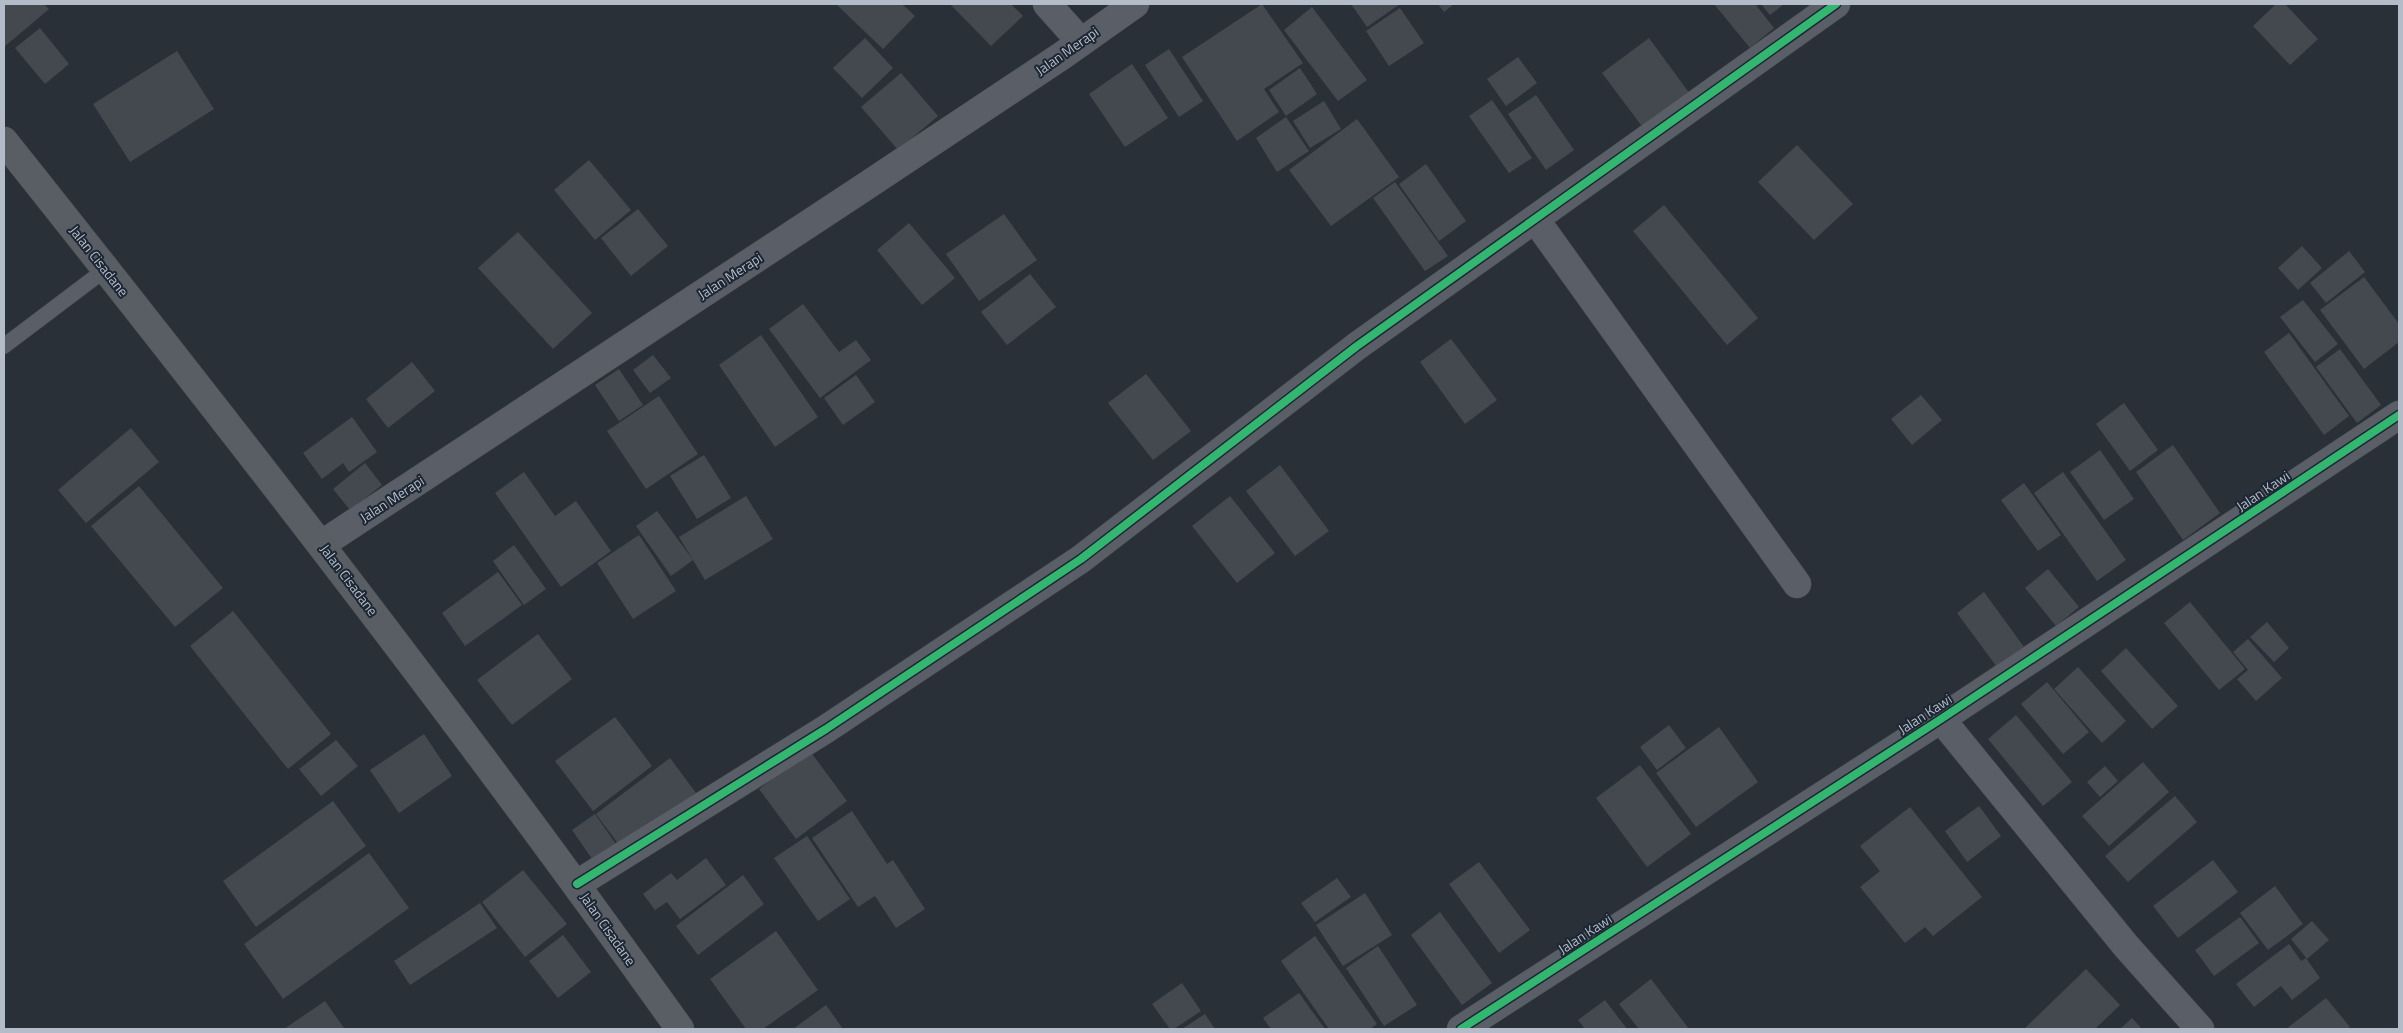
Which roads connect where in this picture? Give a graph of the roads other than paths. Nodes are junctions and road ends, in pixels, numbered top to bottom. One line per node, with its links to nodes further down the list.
1 (1047, 4): 4 (street)
2 (1135, 4): 4 (street, Jalan Merapi)
3 (1836, 4): 6 (street)
4 (1080, 42): 10 (street, Jalan Merapi)
5 (4, 141): 7 (street, Jalan Cisadane)
6 (1535, 219): 11 (street); 13 (street)
7 (106, 269): 8 (lane); 10 (street, Jalan Cisadane)
8 (4, 346)
9 (2399, 415): 12 (street, Jalan Kawi)
10 (322, 544): 13 (street, Jalan Cisadane)
11 (1798, 584)
12 (1941, 719): 15 (street, Jalan Kawi); 16 (street)
13 (576, 884): 14 (street, Jalan Cisadane)
14 (680, 1029)
15 (1461, 1029)
16 (2200, 1029)

